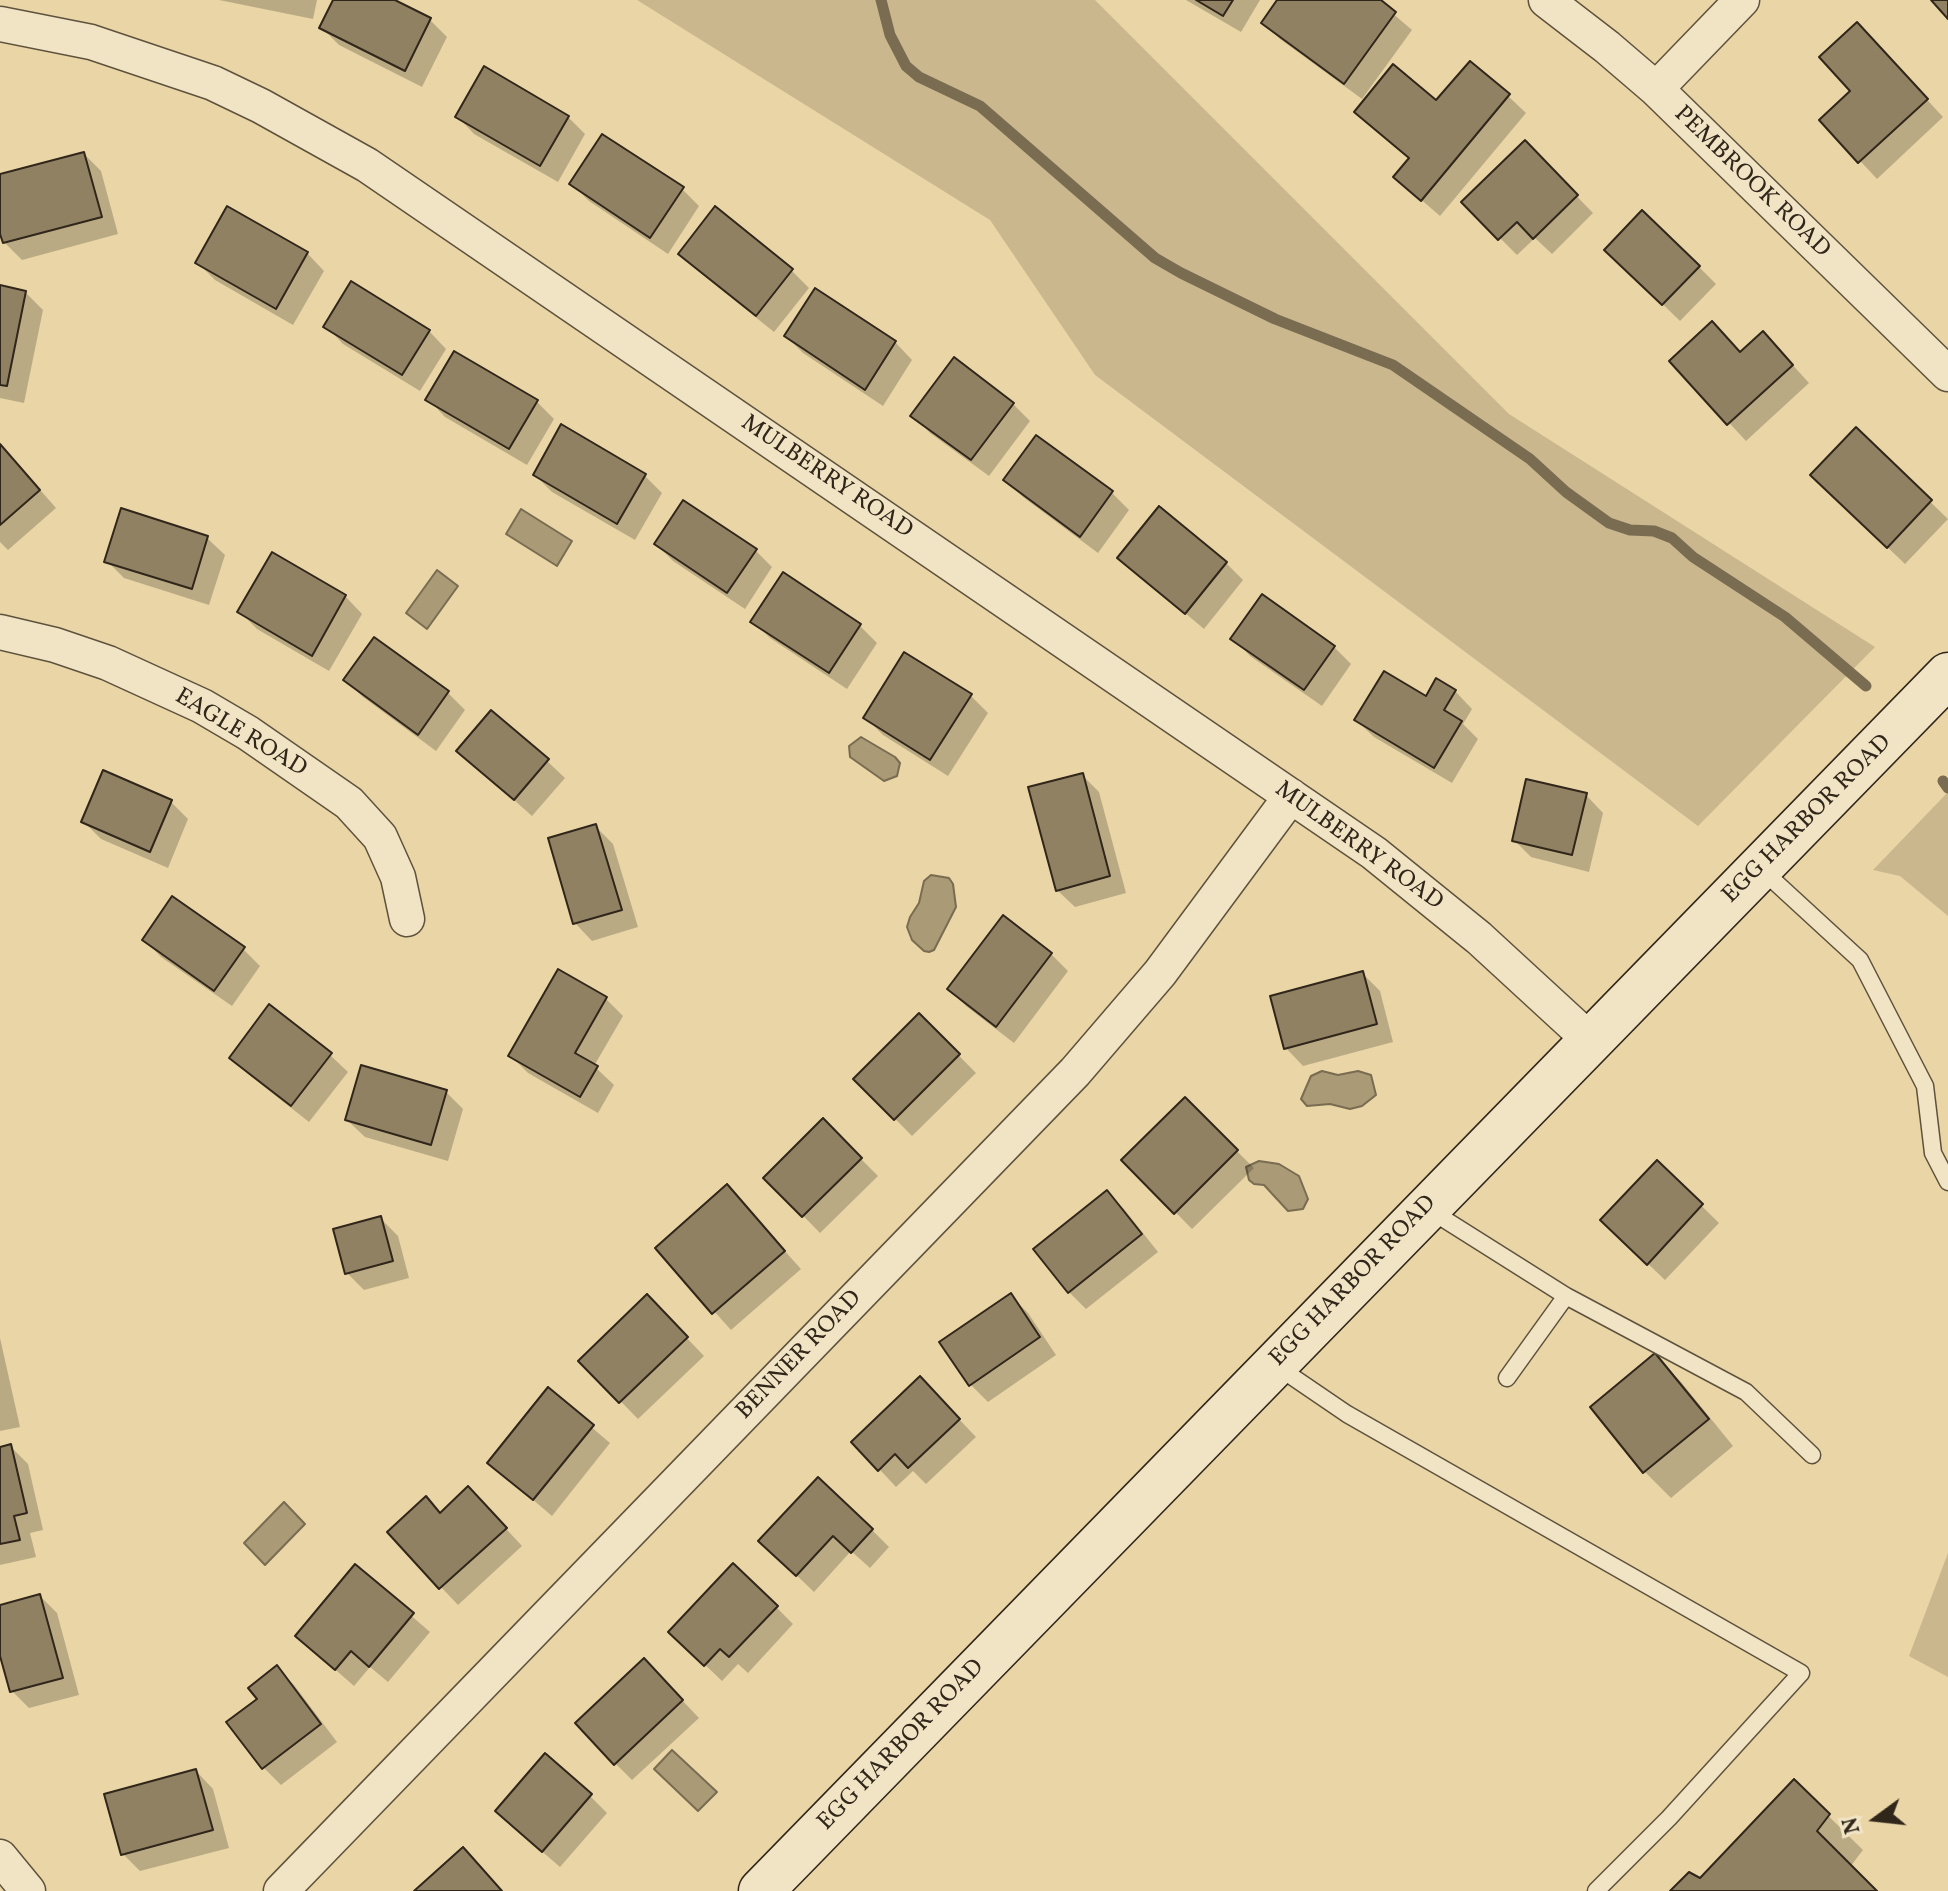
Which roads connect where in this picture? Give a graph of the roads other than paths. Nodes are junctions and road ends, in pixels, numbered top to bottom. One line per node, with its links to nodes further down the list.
1 (1546, 0): 4 (street, PEMBROOK ROAD)
2 (1742, 0): 4 (street)
3 (0, 24): 8 (street, MULBERRY ROAD)
4 (1656, 89): 5 (street, PEMBROOK ROAD)
5 (1948, 374)
6 (0, 632): 10 (street, EAGLE ROAD)
7 (1948, 675): 9 (main road, EGG HARBOR ROAD)
8 (1291, 796): 11 (street, MULBERRY ROAD); 20 (street, BENNER ROAD)
9 (1760, 868): 11 (main road, EGG HARBOR ROAD); 12 (lane)
10 (407, 919)
11 (1591, 1041): 13 (main road, EGG HARBOR ROAD)
12 (1948, 1182)
13 (1427, 1209): 14 (lane); 15 (main road, EGG HARBOR ROAD)
14 (1566, 1296): 16 (lane); 17 (lane)
15 (1274, 1364): 21 (main road, EGG HARBOR ROAD); 22 (lane)
16 (1507, 1378)
17 (1812, 1455)
18 (0, 1857): 19 (street)
19 (28, 1891)
20 (281, 1891)
21 (761, 1891)
22 (1596, 1891)

